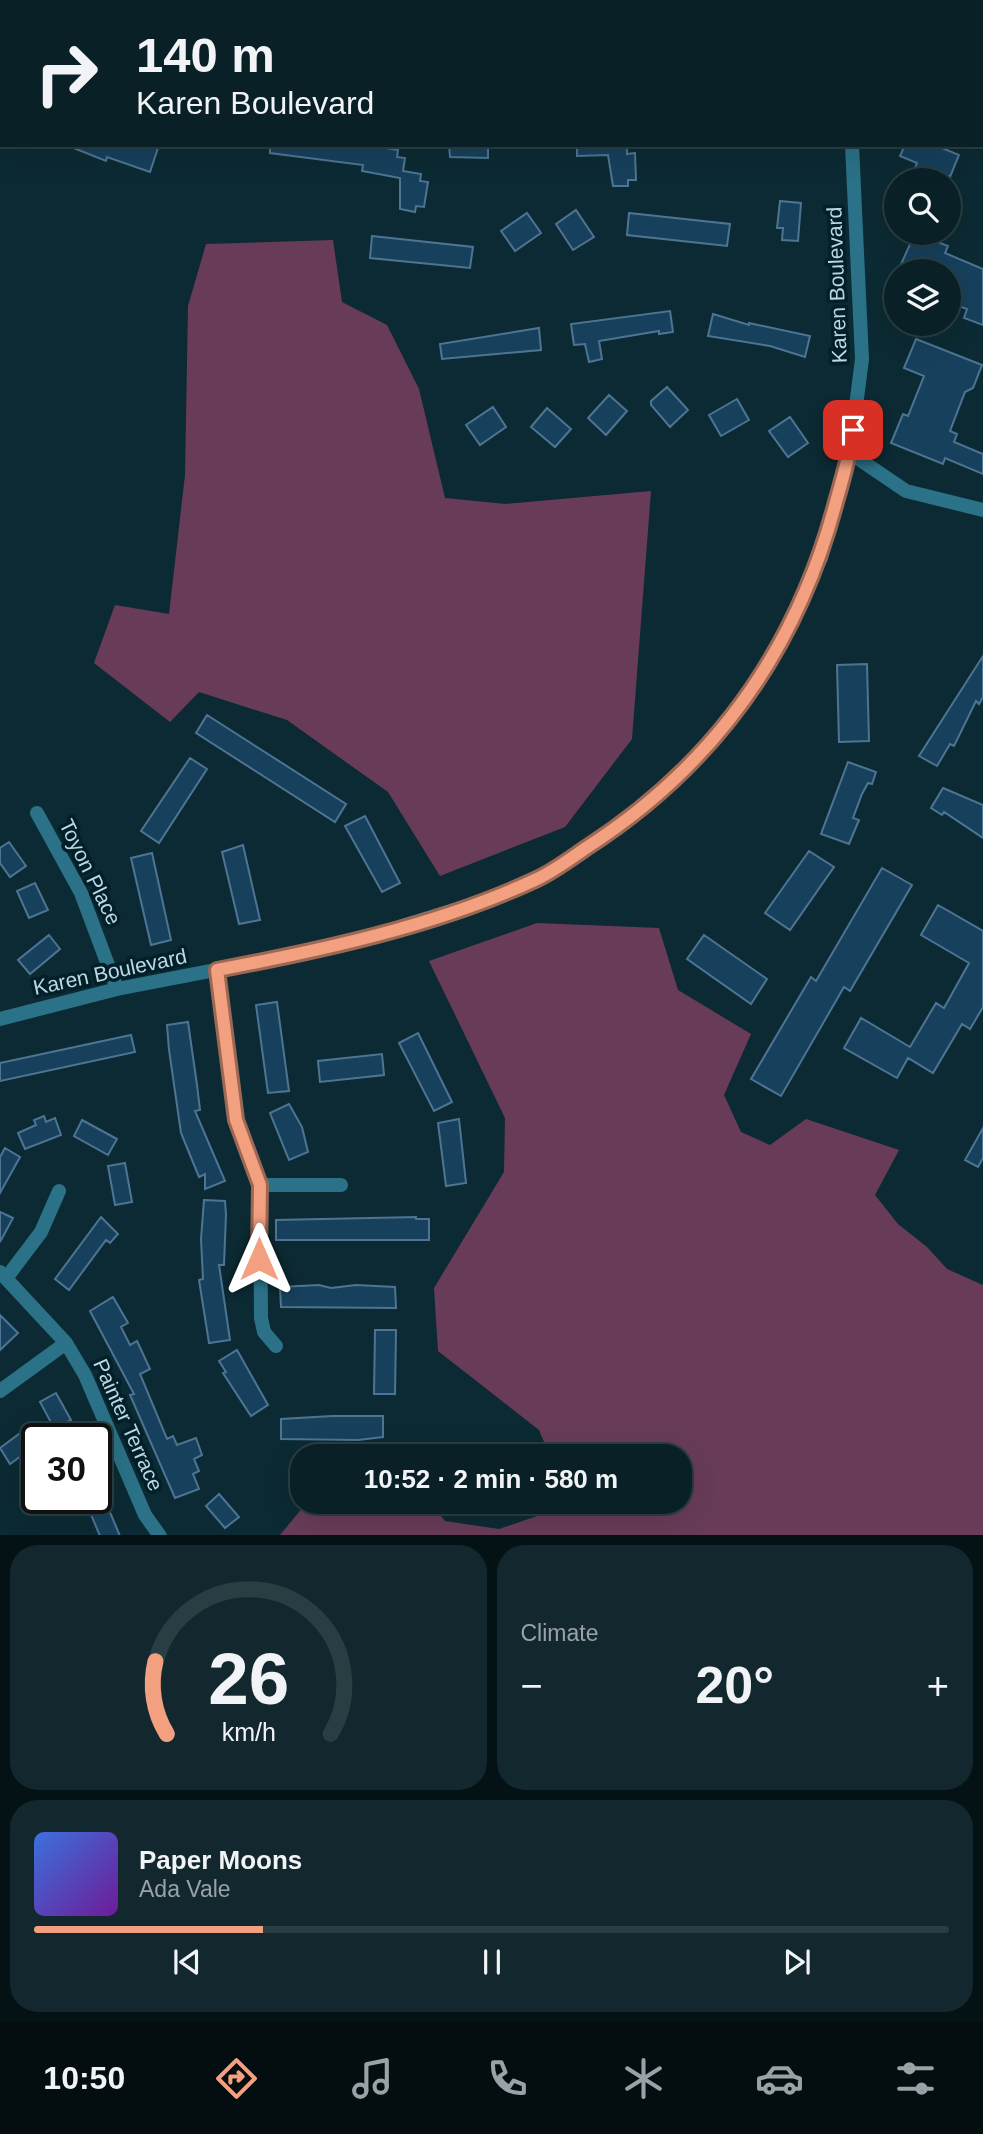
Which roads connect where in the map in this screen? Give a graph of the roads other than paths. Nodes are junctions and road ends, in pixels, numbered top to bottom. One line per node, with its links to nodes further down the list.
1 (852, 147): 2 (street, Karen Boulevard)
2 (850, 453): 3 (street); 5 (street, Karen Boulevard)
3 (983, 510)
4 (37, 813): 6 (street, Toyon Place)
5 (217, 970): 6 (street, Karen Boulevard); 8 (street)
6 (117, 989): 7 (street, Karen Boulevard)
7 (0, 1018)
8 (260, 1185): 9 (street); 13 (street)
9 (341, 1185)
10 (59, 1191): 11 (street)
11 (4, 1274): 12 (street, Painter Terrace)
12 (66, 1343): 14 (street); 15 (street, Painter Terrace)
13 (276, 1346)
14 (0, 1391)
15 (160, 1535)

